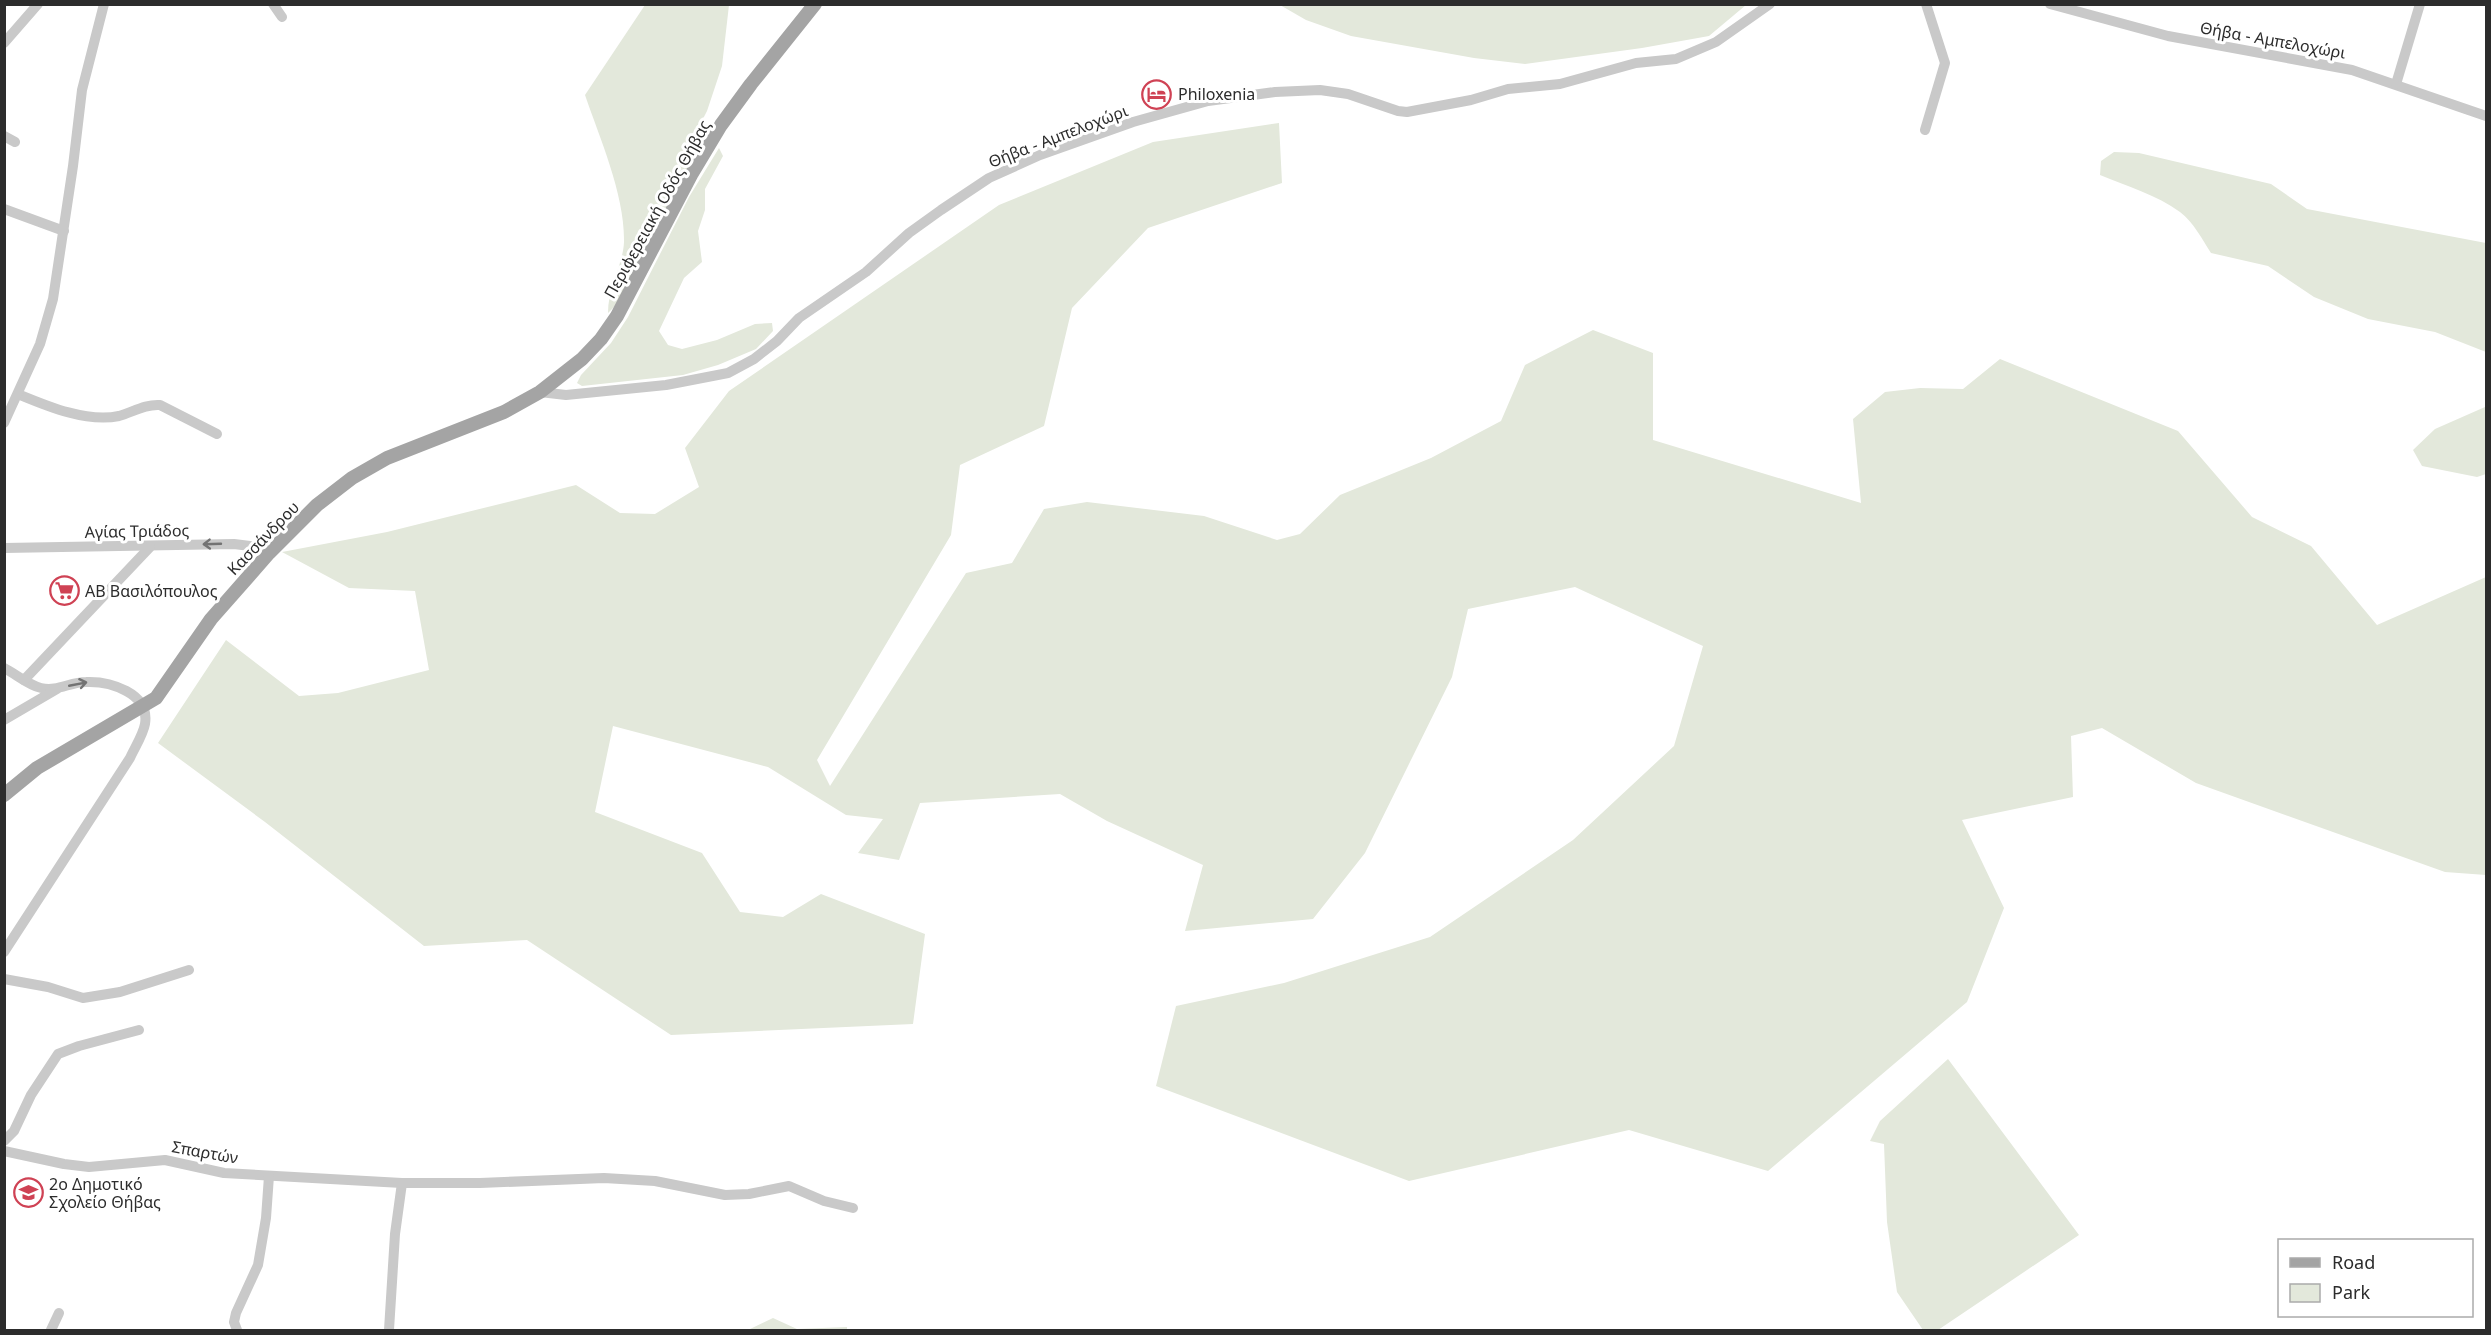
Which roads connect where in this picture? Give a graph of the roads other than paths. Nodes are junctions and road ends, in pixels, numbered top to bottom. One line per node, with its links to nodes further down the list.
1 (38, 4): 10 (street)
2 (104, 4): 17 (street)
3 (273, 4): 9 (street)
4 (815, 4): 18 (main road, Περιφερειακή Οδός Θήβας)
5 (1770, 4): 18 (street, Θήβα - Αμπελοχώρι)
6 (1926, 4): 13 (street)
7 (2050, 4): 11 (street, Θήβα - Αμπελοχώρι)
8 (2420, 4): 11 (street)
9 (282, 17)
10 (4, 43)
11 (2396, 84): 12 (street, Θήβα - Αμπελοχώρι)
12 (2487, 116)
13 (1924, 130)
14 (4, 136): 15 (street)
15 (15, 142)
16 (4, 209): 17 (street)
17 (64, 231): 19 (street)
18 (540, 392): 24 (main road, Κασσάνδρου)
19 (18, 394): 20 (street); 21 (street)
20 (4, 423)
21 (217, 434)
22 (150, 547): 23 (street, Αγίας Τριάδος); 24 (street, Αγίας Τριάδος, one-way to 22); 26 (street)
23 (4, 548)
24 (269, 553): 28 (main road, Κασσάνδρου)
25 (4, 668): 26 (street)
26 (24, 680): 27 (street)
27 (57, 689): 28 (street, one-way to 28); 29 (street)
28 (143, 707): 30 (main road); 31 (street)
29 (4, 720)
30 (4, 795)
31 (4, 952)
32 (189, 970): 33 (street)
33 (4, 979)
34 (139, 1030): 35 (street)
35 (4, 1141)
36 (4, 1151): 37 (street, Σπαρτών)
37 (269, 1176): 38 (street, Σπαρτών); 42 (street)
38 (402, 1183): 39 (street, Σπαρτών); 43 (street)
39 (853, 1208)
40 (59, 1313): 41 (street)
41 (51, 1330)
42 (237, 1330)
43 (389, 1330)

